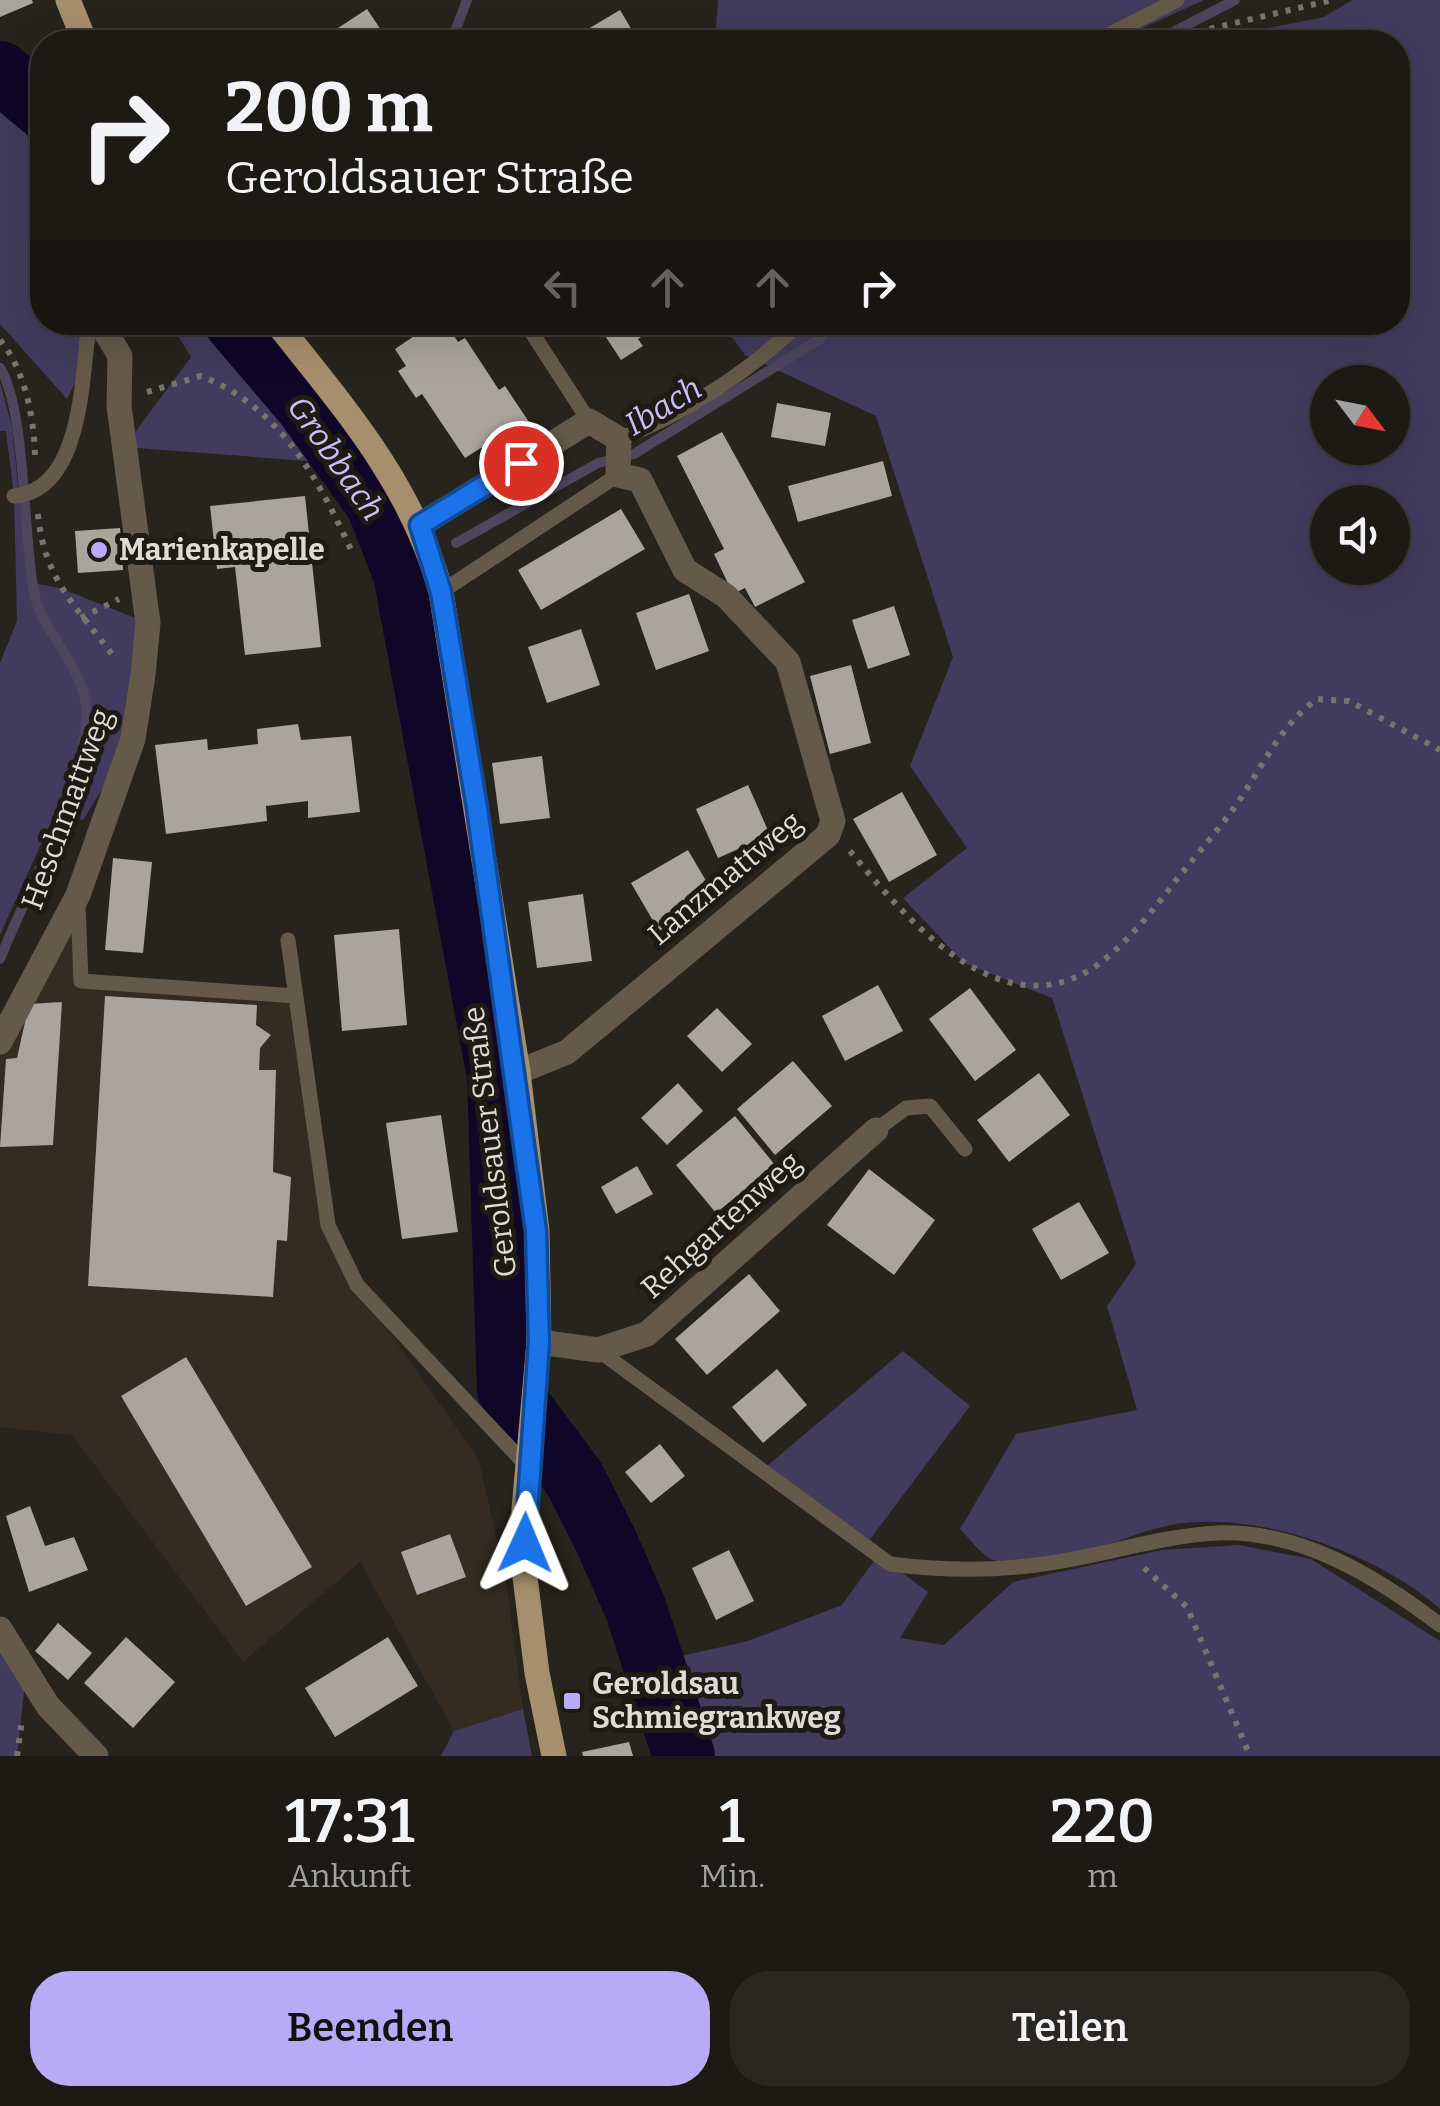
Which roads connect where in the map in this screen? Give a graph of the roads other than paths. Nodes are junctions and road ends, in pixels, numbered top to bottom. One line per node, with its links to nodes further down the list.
1 (68, 0): 3 (main road)
2 (1177, 0): 4 (lane)
3 (80, 30)
4 (1118, 30)
5 (87, 335): 12 (lane)
6 (108, 335): 15 (street, Heschmattweg)
7 (286, 335): 13 (main road, Geroldsauer Straße)
8 (533, 335): 10 (lane)
9 (784, 335): 11 (lane)
10 (589, 421): 11 (street); 13 (street)
11 (619, 457): 14 (lane); 19 (street, Lanzmattweg)
12 (26, 494)
13 (420, 525): 14 (main road, Geroldsauer Straße)
14 (441, 592): 19 (main road, Geroldsauer Straße)
15 (78, 894): 17 (lane); 18 (street, Heschmattweg)
16 (288, 940): 17 (lane)
17 (296, 996): 24 (lane)
18 (0, 1042)
19 (518, 1072): 23 (main road, Geroldsauer Straße)
20 (876, 1130): 21 (lane); 22 (street, Rehgartenweg)
21 (966, 1149)
22 (598, 1350): 23 (street, Rehgartenweg); 25 (lane)
23 (538, 1354): 24 (main road, Geroldsauer Straße)
24 (528, 1466): 28 (main road, Geroldsauer Straße)
25 (1440, 1625)
26 (0, 1629): 27 (street)
27 (96, 1756)
28 (554, 1756)

